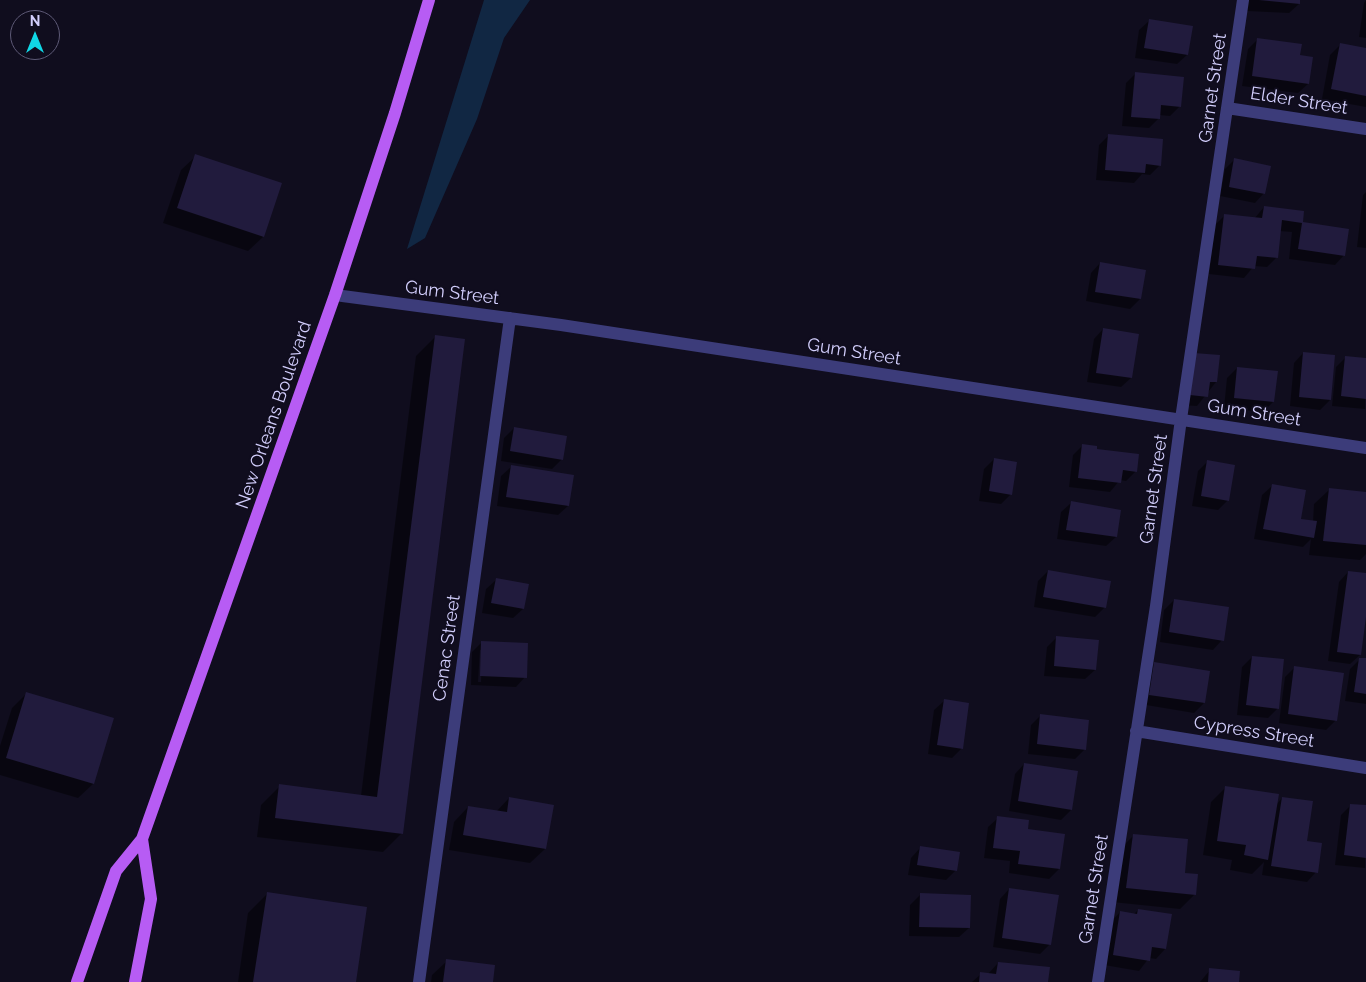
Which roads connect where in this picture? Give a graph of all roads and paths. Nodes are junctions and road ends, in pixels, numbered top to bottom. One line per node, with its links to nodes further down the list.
1 (430, 0): 5 (main road, New Orleans Boulevard)
2 (1243, 0): 3 (street, Garnet Street)
3 (1227, 108): 4 (street, Elder Street); 7 (street, Garnet Street)
4 (1366, 129)
5 (335, 295): 6 (street, Gum Street); 11 (main road, New Orleans Boulevard)
6 (510, 318): 7 (street, Gum Street); 14 (street, Cenac Street)
7 (1181, 419): 8 (street, Gum Street); 9 (street, Garnet Street)
8 (1366, 448)
9 (1136, 731): 10 (street, Cypress Street); 15 (street, Garnet Street)
10 (1366, 768)
11 (142, 840): 12 (main road, New Orleans Boulevard); 13 (main road, New Orleans Boulevard)
12 (77, 982)
13 (135, 982)
14 (419, 982)
15 (1098, 982)

